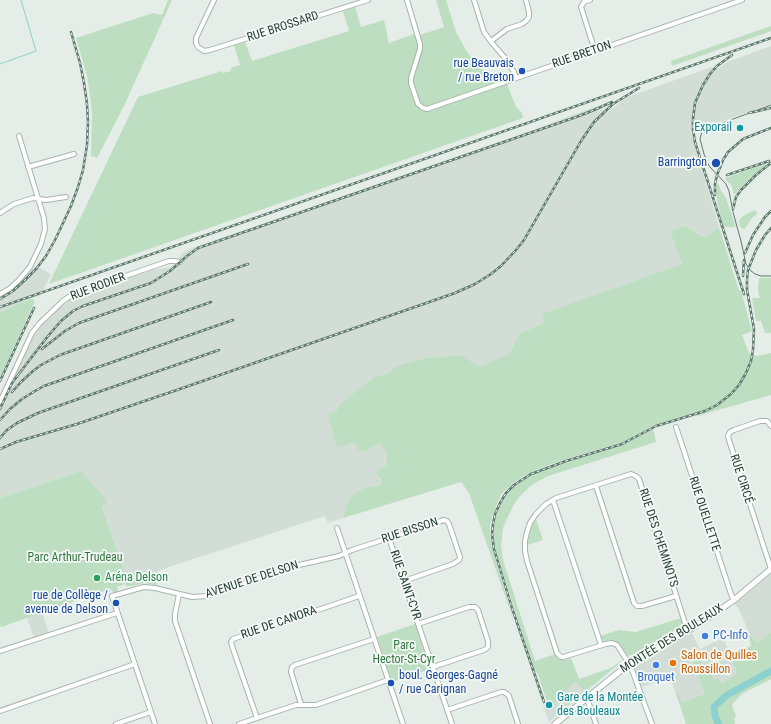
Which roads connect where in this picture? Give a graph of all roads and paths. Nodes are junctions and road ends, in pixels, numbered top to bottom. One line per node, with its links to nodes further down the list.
1 (214, 0): 9 (street, RUE BROSSARD)
2 (346, 0): 9 (street)
3 (368, 0): 9 (street, RUE BROSSARD)
4 (407, 0): 12 (street, RUE BRETON)
5 (474, 0): 10 (street)
6 (526, 0): 10 (street)
7 (590, 0): 11 (street)
8 (742, 0): 11 (street, RUE BRETON)
9 (348, 6)
10 (491, 40): 12 (street)
11 (595, 51): 12 (street, RUE BRETON)
12 (516, 78)
13 (19, 136): 15 (street)
14 (74, 154): 15 (street)
15 (28, 167): 17 (street)
16 (66, 197): 17 (street)
17 (38, 199): 18 (street); 20 (street)
18 (0, 213)
19 (180, 262): 21 (street, RUE RODIER)
20 (0, 294)
21 (0, 402)
22 (771, 426): 29 (street, RUE CIRCÉ)
23 (676, 427): 34 (street, RUE OUELLETTE)
24 (596, 486): 25 (street, RUE DES CHEMINOTS); 33 (street); 33 (street, RUE DES CHEMINOTS)
25 (553, 500): 39 (street); 39 (street, RUE DES CHEMINOTS)
26 (336, 528): 28 (street)
27 (389, 538): 28 (street, RUE BISSON); 30 (street, RUE SAINT-CYR); 30 (street, RUE BISSON)
28 (345, 553): 31 (street, AVENUE DE DELSON); 32 (street)
29 (771, 569): 34 (street, MONTÉE DES BOULEAUX)
30 (404, 581): 36 (street, RUE SAINT-CYR)
31 (178, 594): 35 (street, AVENUE DE DELSON); 53 (street)
32 (360, 596): 38 (street); 50 (street, RUE DE CANORA)
33 (676, 596): 37 (street, RUE DES CHEMINOTS)
34 (734, 600): 37 (street, MONTÉE DES BOULEAUX)
35 (117, 613): 40 (street); 41 (street)
36 (418, 624): 43 (street, RUE SAINT-CYR); 43 (street)
37 (689, 630): 42 (street, MONTÉE DES BOULEAUX)
38 (374, 639): 44 (street); 46 (street)
39 (601, 646): 42 (street, RUE DES CHEMINOTS)
40 (0, 651)
41 (134, 664): 48 (street); 49 (street)
42 (629, 664): 45 (street, MONTÉE DES BOULEAUX); 60 (street)
43 (433, 667): 47 (street, RUE SAINT-CYR)
44 (388, 680): 46 (street); 55 (street)
45 (586, 699): 58 (street, MONTÉE DES BOULEAUX); 59 (street)
46 (301, 704): 50 (street)
47 (447, 710): 56 (street, RUE SAINT-CYR); 57 (street)
48 (0, 711)
49 (151, 712): 51 (street); 52 (street)
50 (257, 718): 54 (street)
51 (116, 724)
52 (155, 724)
53 (210, 724)
54 (239, 724)
55 (401, 724)
56 (452, 724)
57 (518, 724)
58 (555, 724)
59 (596, 724)
60 (652, 724)

